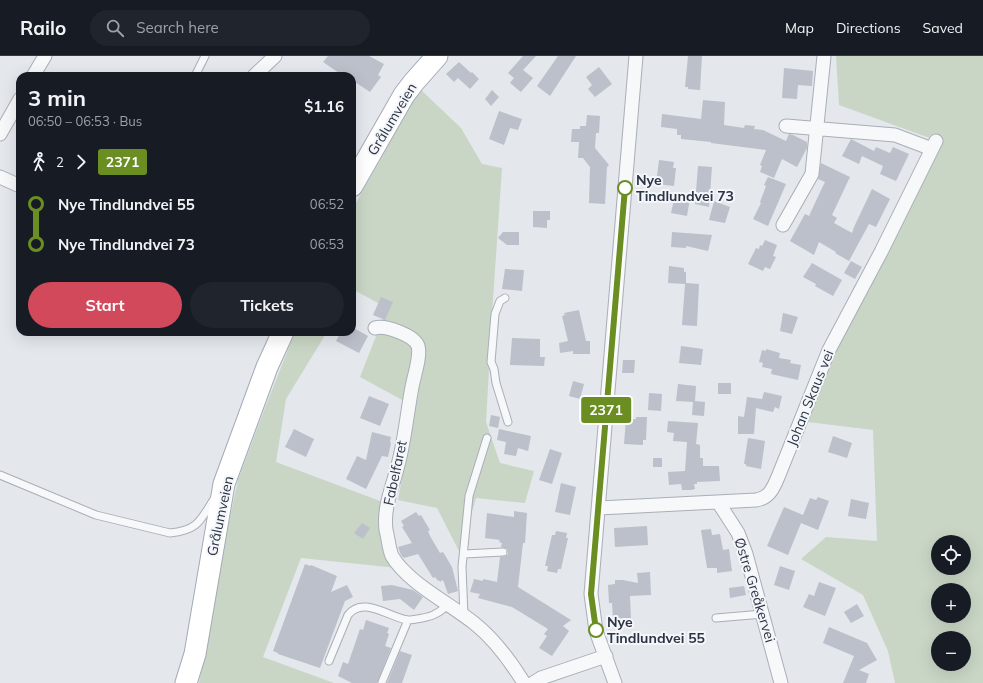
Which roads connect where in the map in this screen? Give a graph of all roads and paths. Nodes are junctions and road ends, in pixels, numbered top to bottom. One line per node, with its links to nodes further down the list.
1 (45, 56): 7 (street)
2 (205, 56): 8 (lane)
3 (275, 56): 9 (street)
4 (437, 56): 15 (main road, Grålumveien)
5 (636, 56): 26 (street)
6 (824, 56): 12 (street)
7 (35, 72)
8 (197, 72)
9 (258, 72)
10 (16, 106): 13 (street)
11 (786, 126): 12 (street, Johan Skaus vei)
12 (817, 129): 17 (street); 25 (street, Johan Skaus vei)
13 (0, 134)
14 (0, 177): 16 (street)
15 (356, 179)
16 (16, 184)
17 (783, 225)
18 (505, 298): 21 (lane)
19 (375, 328): 29 (street, Fabelfaret)
20 (281, 336): 24 (main road, Grålumveien)
21 (508, 422)
22 (487, 438): 28 (lane)
23 (0, 475): 24 (lane)
24 (224, 484): 37 (main road, Grålumveien)
25 (718, 502): 26 (street, Johan Skaus vei); 30 (street, Østre Greåkervei)
26 (599, 508): 34 (street)
27 (503, 552): 28 (lane)
28 (464, 554): 31 (lane)
29 (448, 605): 31 (street, Fabelfaret); 33 (lane)
30 (763, 614): 32 (lane); 41 (street, Østre Greåkervei)
31 (464, 616): 38 (street, Fabelfaret)
32 (716, 618)
33 (408, 620): 35 (lane); 36 (lane)
34 (606, 656): 39 (street); 40 (street)
35 (329, 661)
36 (382, 682)
37 (186, 683)
38 (524, 683)
39 (533, 683)
40 (616, 683)
41 (781, 683)

